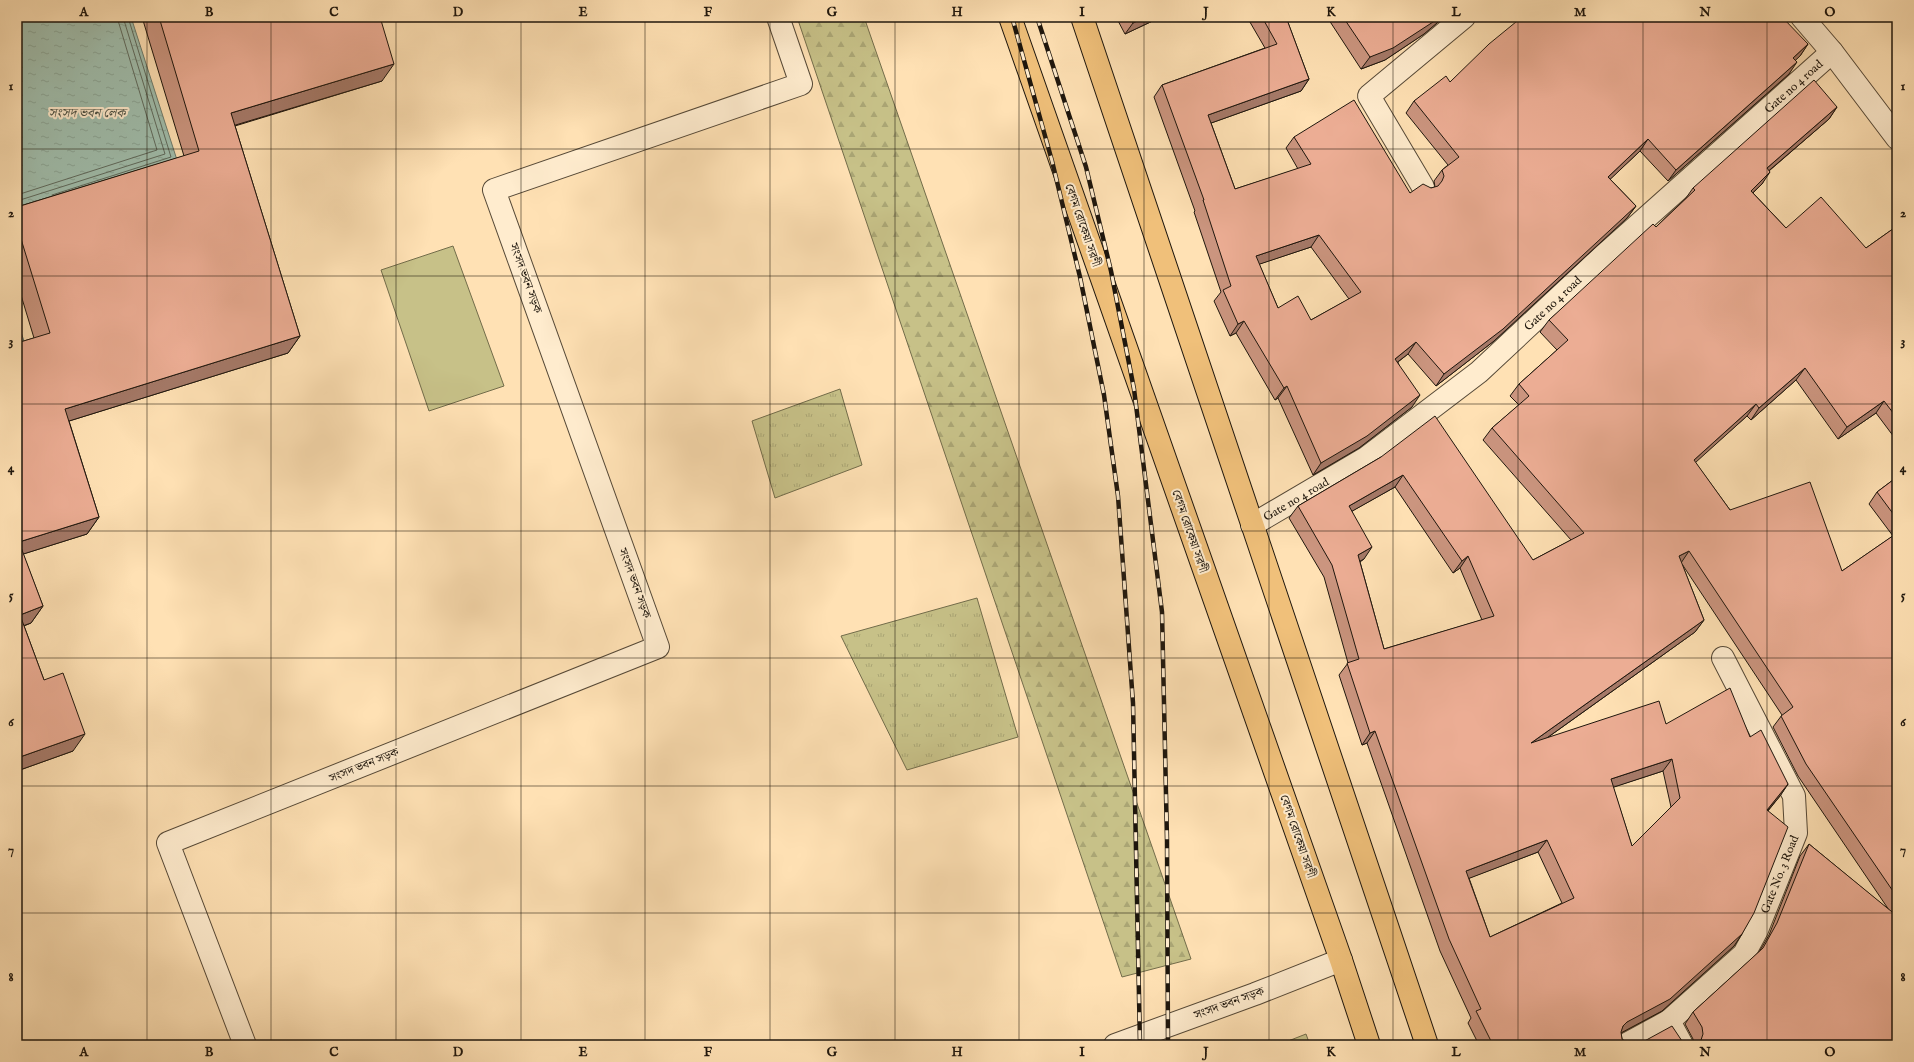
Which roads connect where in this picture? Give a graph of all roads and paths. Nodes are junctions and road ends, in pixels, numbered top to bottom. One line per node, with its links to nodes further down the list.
1 (778, 17): 13 (street, সংসদ ভবন সড়ক)
2 (1010, 17): 11 (main road, বেগম রোকেয়া সরণী)
3 (1082, 17): 9 (main road)
4 (1464, 17): 8 (street)
5 (1802, 17): 6 (street)
6 (1832, 52): 7 (street); 9 (street, Gate no 4 road)
7 (1897, 138)
8 (1423, 187)
9 (1252, 525): 16 (main road)
10 (1723, 658): 12 (street, Gate No. 3 Road)
11 (1341, 960): 14 (street, সংসদ ভবন সড়ক); 15 (main road, বেগম রোকেয়া সরণী)
12 (1669, 1022): 17 (street, Gate No. 3 Road); 18 (street)
13 (245, 1045)
14 (1115, 1045)
15 (1369, 1045)
16 (1427, 1045)
17 (1625, 1045)
18 (1682, 1045)

